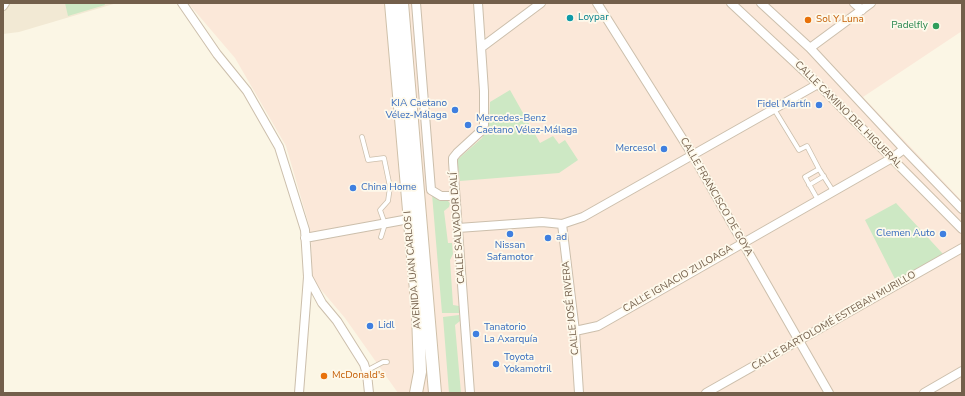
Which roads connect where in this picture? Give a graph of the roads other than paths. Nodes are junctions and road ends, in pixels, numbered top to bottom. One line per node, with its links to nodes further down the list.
1 (4, 3): 13 (street)
2 (182, 3): 36 (street)
3 (391, 3): 30 (street, AVENIDA JUAN CARLOS I)
4 (402, 3): 48 (street, AVENIDA JUAN CARLOS I)
5 (416, 3): 27 (street)
6 (478, 3): 15 (street, CALLE SALVADOR DALÍ)
7 (542, 3): 15 (street)
8 (597, 3): 21 (street, CALLE FRANCISCO DE GOYA)
9 (730, 3): 17 (street, CALLE CAMINO DEL HIGUERAL)
10 (761, 3): 16 (street, CALLE CAMINO DEL HIGUERAL)
11 (854, 3): 14 (street)
12 (871, 3): 14 (street)
13 (3, 6)
14 (862, 10): 16 (street)
15 (482, 47): 27 (street, CALLE SALVADOR DALÍ)
16 (810, 48): 20 (street, CALLE CAMINO DEL HIGUERAL)
17 (818, 84): 18 (street); 22 (street, CALLE CAMINO DEL HIGUERAL)
18 (774, 109): 21 (street); 23 (lane)
19 (362, 137): 31 (lane)
20 (904, 149): 22 (street, CALLE IGNACIO ZULOAGA); 29 (street, CALLE CAMINO DEL HIGUERAL)
21 (692, 154): 32 (street); 37 (street, CALLE FRANCISCO DE GOYA)
22 (892, 158): 26 (street, CALLE IGNACIO ZULOAGA); 34 (street, CALLE CAMINO DEL HIGUERAL)
23 (819, 169): 24 (lane); 25 (lane)
24 (824, 176): 25 (lane); 26 (lane)
25 (809, 185): 28 (lane)
26 (833, 191): 28 (street, CALLE IGNACIO ZULOAGA)
27 (454, 196): 33 (street, CALLE SALVADOR DALÍ)
28 (818, 200): 37 (street, CALLE IGNACIO ZULOAGA)
29 (962, 209)
30 (408, 219): 31 (street); 47 (street, AVENIDA JUAN CARLOS I)
31 (385, 224): 35 (lane); 36 (street)
32 (562, 224): 33 (street); 40 (street, CALLE JOSÉ RIVERA)
33 (458, 228): 49 (street, CALLE SALVADOR DALÍ)
34 (962, 229)
35 (382, 237)
36 (305, 238): 39 (street)
37 (742, 242): 40 (street, CALLE IGNACIO ZULOAGA); 41 (street, CALLE FRANCISCO DE GOYA)
38 (962, 248): 41 (street, CALLE BARTOLOMÉ ESTEBAN MURILLO)
39 (308, 277): 43 (street); 46 (street)
40 (575, 331): 50 (street, CALLE JOSÉ RIVERA)
41 (799, 342): 51 (street, CALLE BARTOLOMÉ ESTEBAN MURILLO); 52 (street, CALLE FRANCISCO DE GOYA)
42 (387, 362): 43 (lane)
43 (366, 371): 45 (street)
44 (962, 371): 53 (street)
45 (368, 392)
46 (299, 393)
47 (416, 393)
48 (436, 393)
49 (470, 393)
50 (579, 393)
51 (706, 393)
52 (829, 393)
53 (924, 393)

